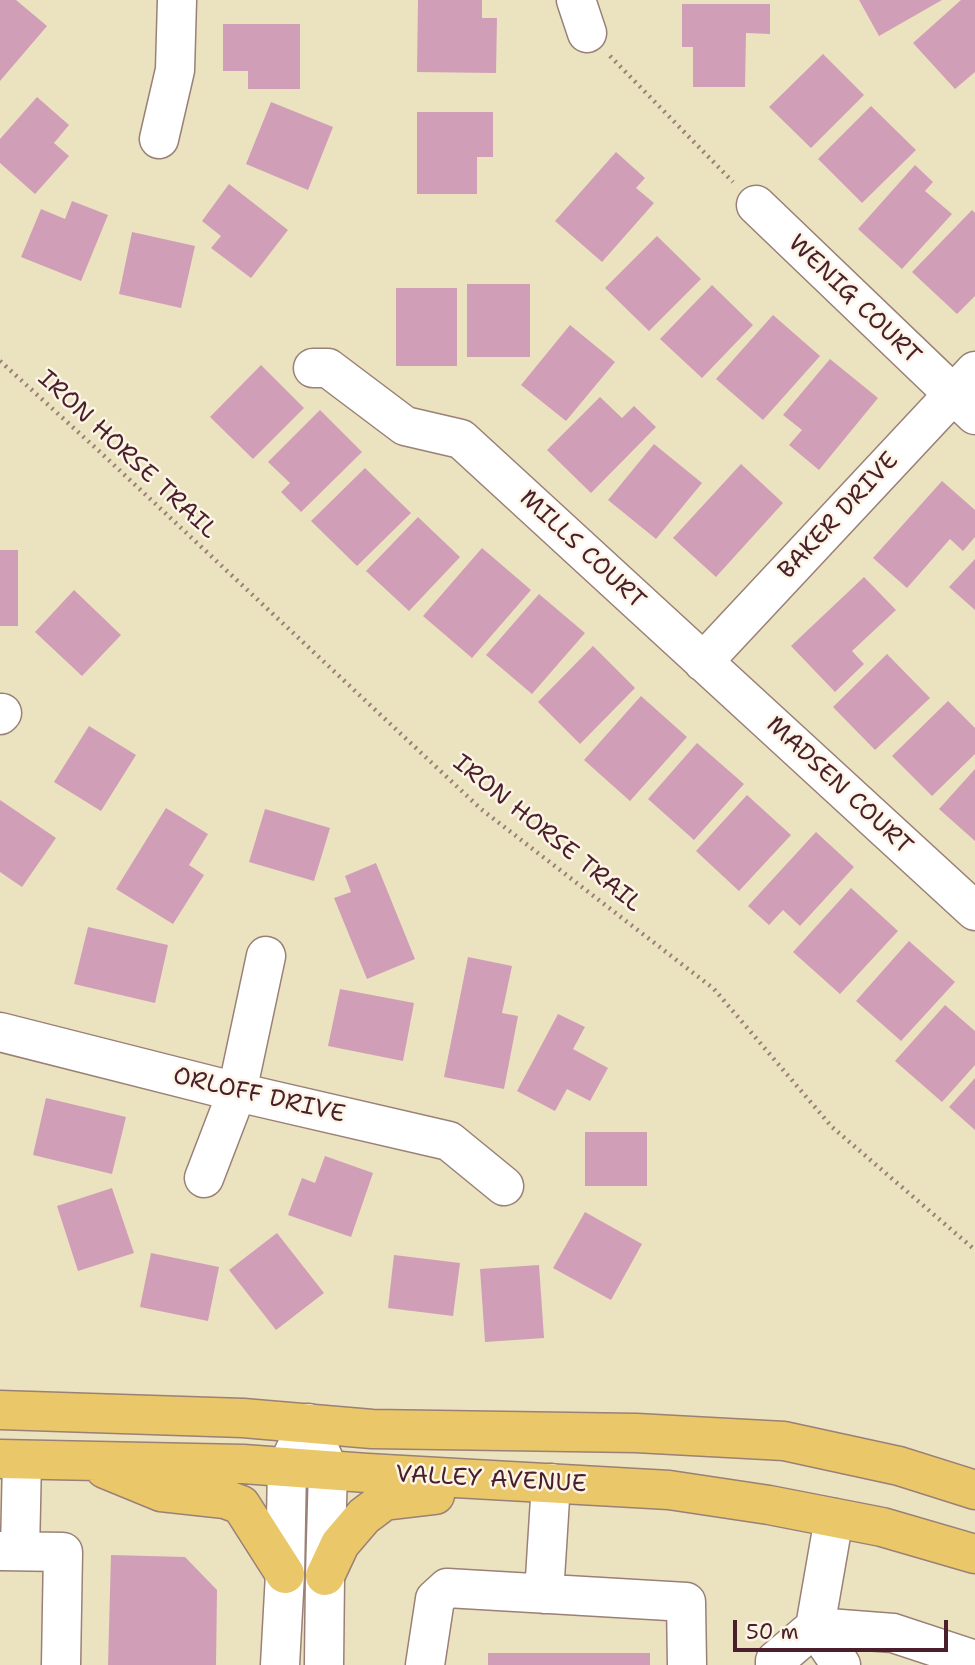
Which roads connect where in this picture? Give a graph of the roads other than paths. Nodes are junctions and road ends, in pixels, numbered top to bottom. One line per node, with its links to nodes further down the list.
1 (177, 0): 2 (street)
2 (159, 139)
3 (756, 205): 5 (street, WENIG COURT)
4 (313, 368): 6 (street, MILLS COURT)
5 (967, 394): 6 (street, BAKER DRIVE)
6 (703, 662): 7 (street, MADSEN COURT)
7 (975, 911)
8 (266, 956): 10 (street)
9 (0, 1032): 10 (street, ORLOFF DRIVE)
10 (237, 1092): 11 (street); 12 (street, ORLOFF DRIVE)
11 (204, 1178)
12 (504, 1186)
13 (0, 1410): 14 (main road, VALLEY AVENUE)
14 (308, 1423): 17 (street); 18 (street); 21 (main road, VALLEY AVENUE)
15 (11, 1459): 16 (main road, VALLEY AVENUE); 23 (street)
16 (83, 1461): 17 (main road, VALLEY AVENUE); 25 (main road)
17 (287, 1467): 18 (main road, VALLEY AVENUE); 25 (street)
18 (328, 1469): 19 (main road, VALLEY AVENUE); 26 (street)
19 (477, 1479): 20 (main road, VALLEY AVENUE); 26 (main road)
20 (551, 1483): 22 (main road, VALLEY AVENUE); 27 (street)
21 (975, 1490)
22 (834, 1518): 24 (main road, VALLEY AVENUE); 28 (street)
23 (10, 1551): 30 (street)
24 (975, 1554)
25 (285, 1574): 31 (street)
26 (324, 1576): 32 (street)
27 (544, 1594): 33 (street); 34 (street)
28 (815, 1627): 29 (street); 35 (street); 36 (street)
29 (975, 1660)
30 (61, 1665)
31 (280, 1665)
32 (324, 1665)
33 (425, 1665)
34 (687, 1665)
35 (775, 1665)
36 (841, 1665)

